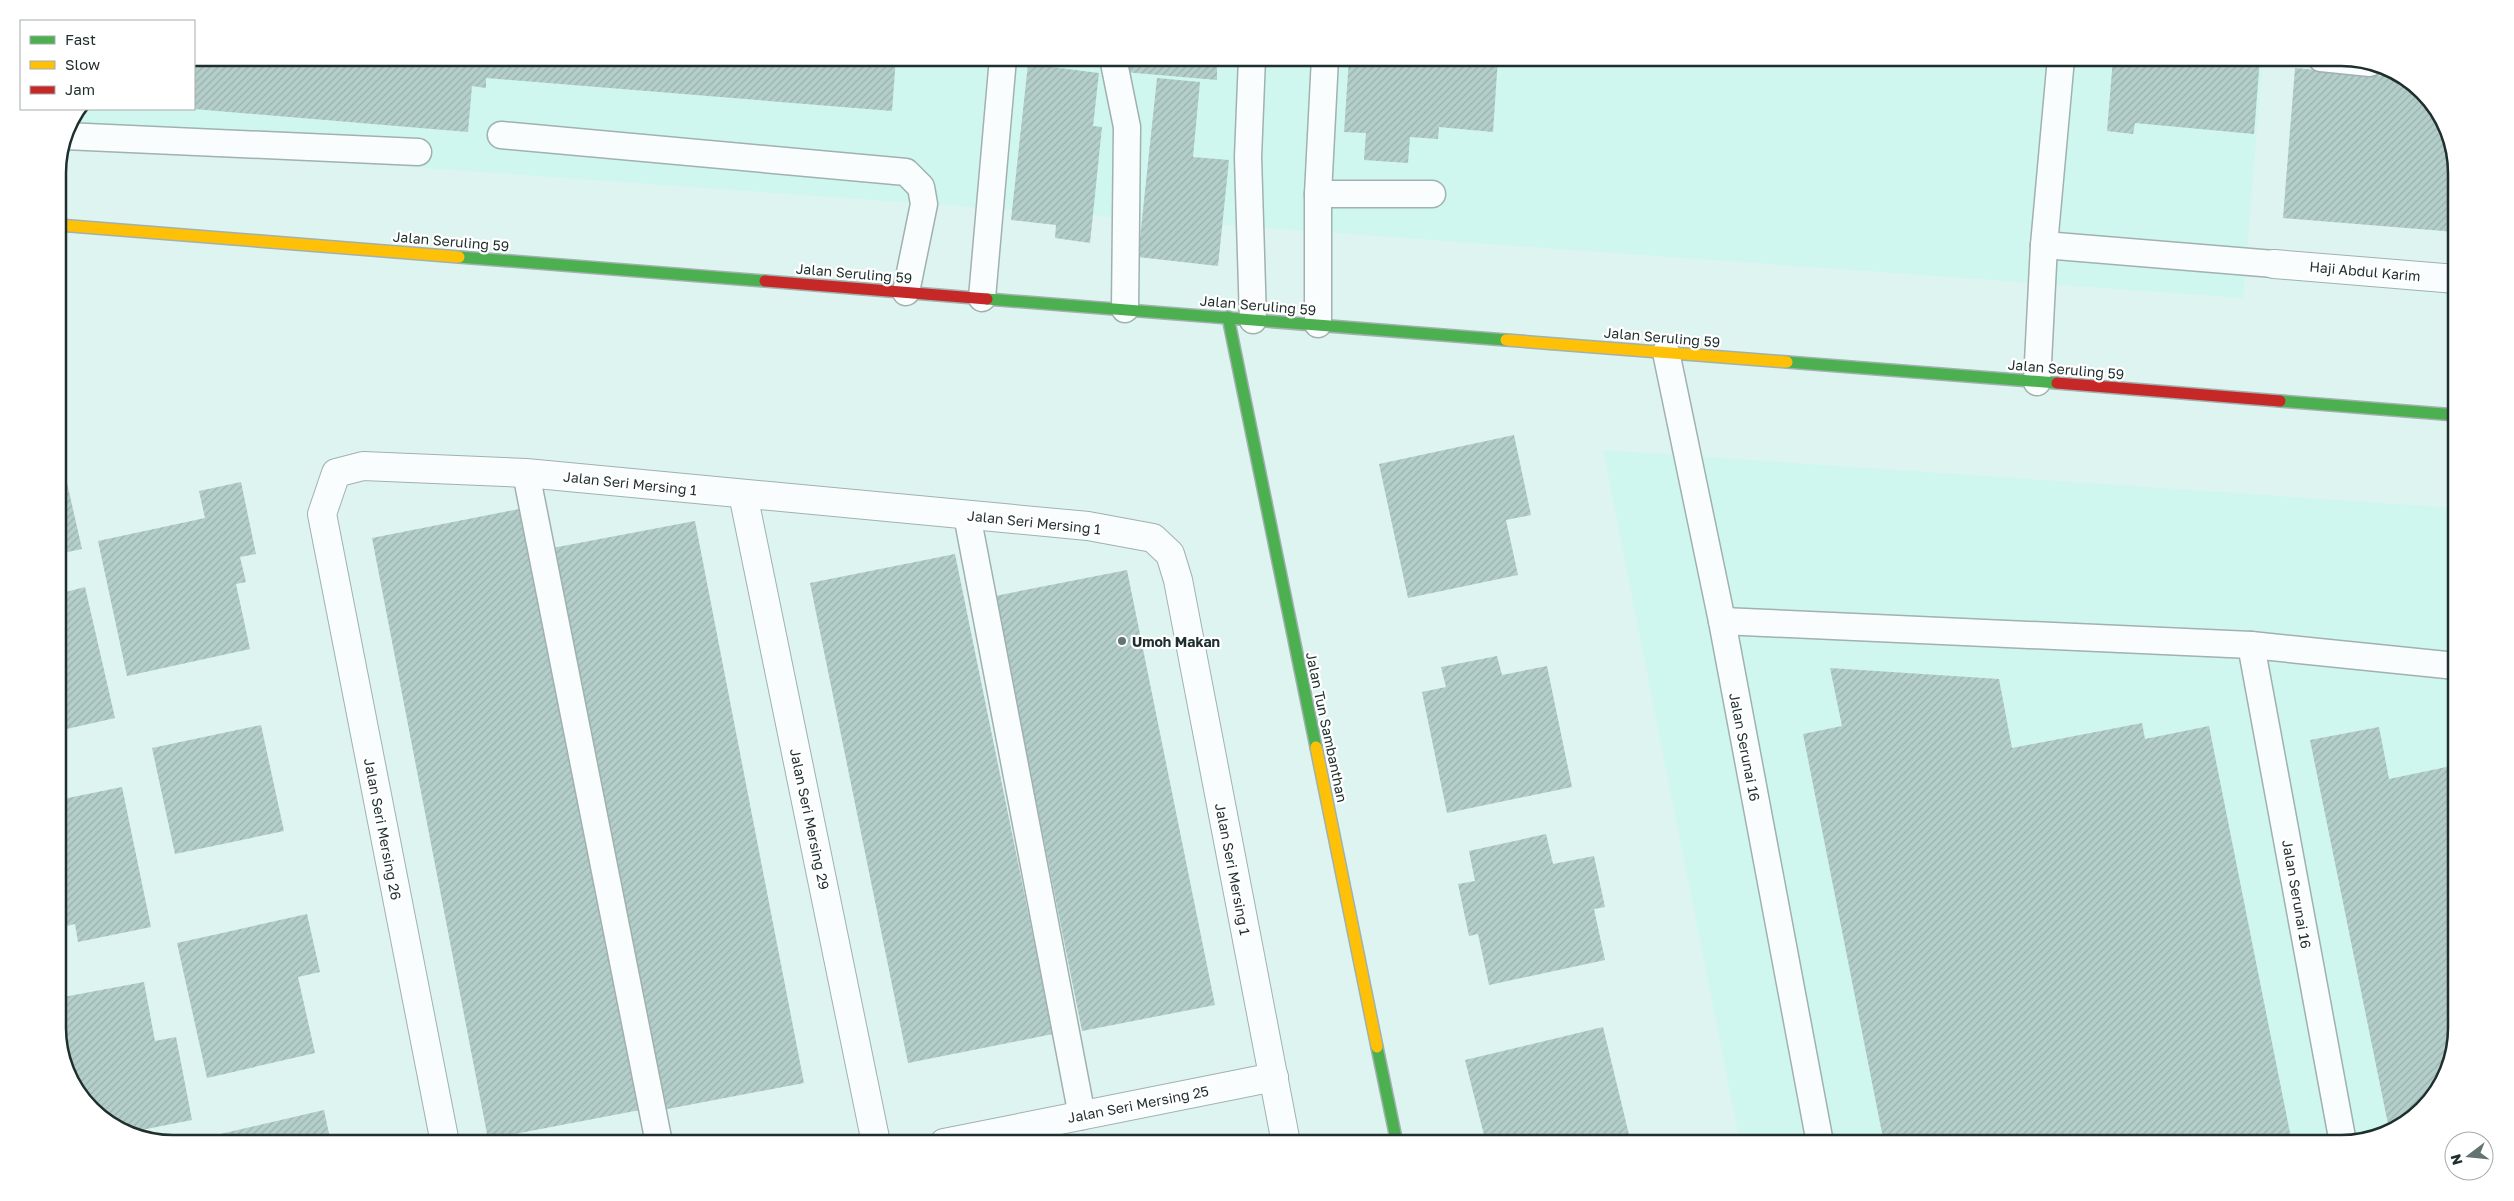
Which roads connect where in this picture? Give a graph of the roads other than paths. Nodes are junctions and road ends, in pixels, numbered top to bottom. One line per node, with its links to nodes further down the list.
1 (1002, 66): 16 (lane)
2 (1115, 66): 17 (lane)
3 (1252, 66): 19 (lane)
4 (1325, 66): 9 (lane)
5 (2060, 66): 12 (lane)
6 (501, 135): 15 (lane)
7 (73, 136): 8 (lane)
8 (418, 152)
9 (1318, 194): 10 (lane); 20 (lane)
10 (1432, 194)
11 (66, 226): 15 (main road, Jalan Seruling 59)
12 (2044, 245): 13 (lane); 22 (lane)
13 (2274, 264): 14 (street, Haji Abdul Karim)
14 (2448, 278)
15 (906, 292): 16 (main road, Jalan Seruling 59)
16 (982, 298): 17 (main road, Jalan Seruling 59)
17 (1125, 309): 18 (main road, Jalan Seruling 59)
18 (1228, 317): 19 (main road, Jalan Seruling 59); 38 (main road, Jalan Tun Sambanthan)
19 (1253, 320): 20 (main road, Jalan Seruling 59)
20 (1318, 324): 21 (main road, Jalan Seruling 59)
21 (1666, 352): 22 (main road, Jalan Seruling 59); 28 (lane, Jalan Serunai 16)
22 (2036, 382): 23 (main road, Jalan Seruling 59)
23 (2448, 414)
24 (526, 473): 25 (street, Jalan Seri Mersing 1); 26 (street, Jalan Seri Mersing 1); 34 (lane)
25 (743, 494): 27 (street, Jalan Seri Mersing 1); 35 (street, Jalan Seri Mersing 29)
26 (322, 514): 33 (street, Jalan Seri Mersing 26)
27 (967, 515): 31 (street, Jalan Seri Mersing 1); 32 (lane)
28 (1722, 621): 29 (lane); 39 (lane, Jalan Serunai 16)
29 (2251, 645): 30 (lane); 40 (lane, Jalan Serunai 16)
30 (2448, 665)
31 (1274, 1077): 32 (street, Jalan Seri Mersing 25); 37 (street, Jalan Seri Mersing 1)
32 (1082, 1116): 36 (street, Jalan Seri Mersing 25)
33 (443, 1135)
34 (657, 1135)
35 (874, 1135)
36 (988, 1135)
37 (1284, 1135)
38 (1395, 1135)
39 (1818, 1135)
40 (2342, 1135)

